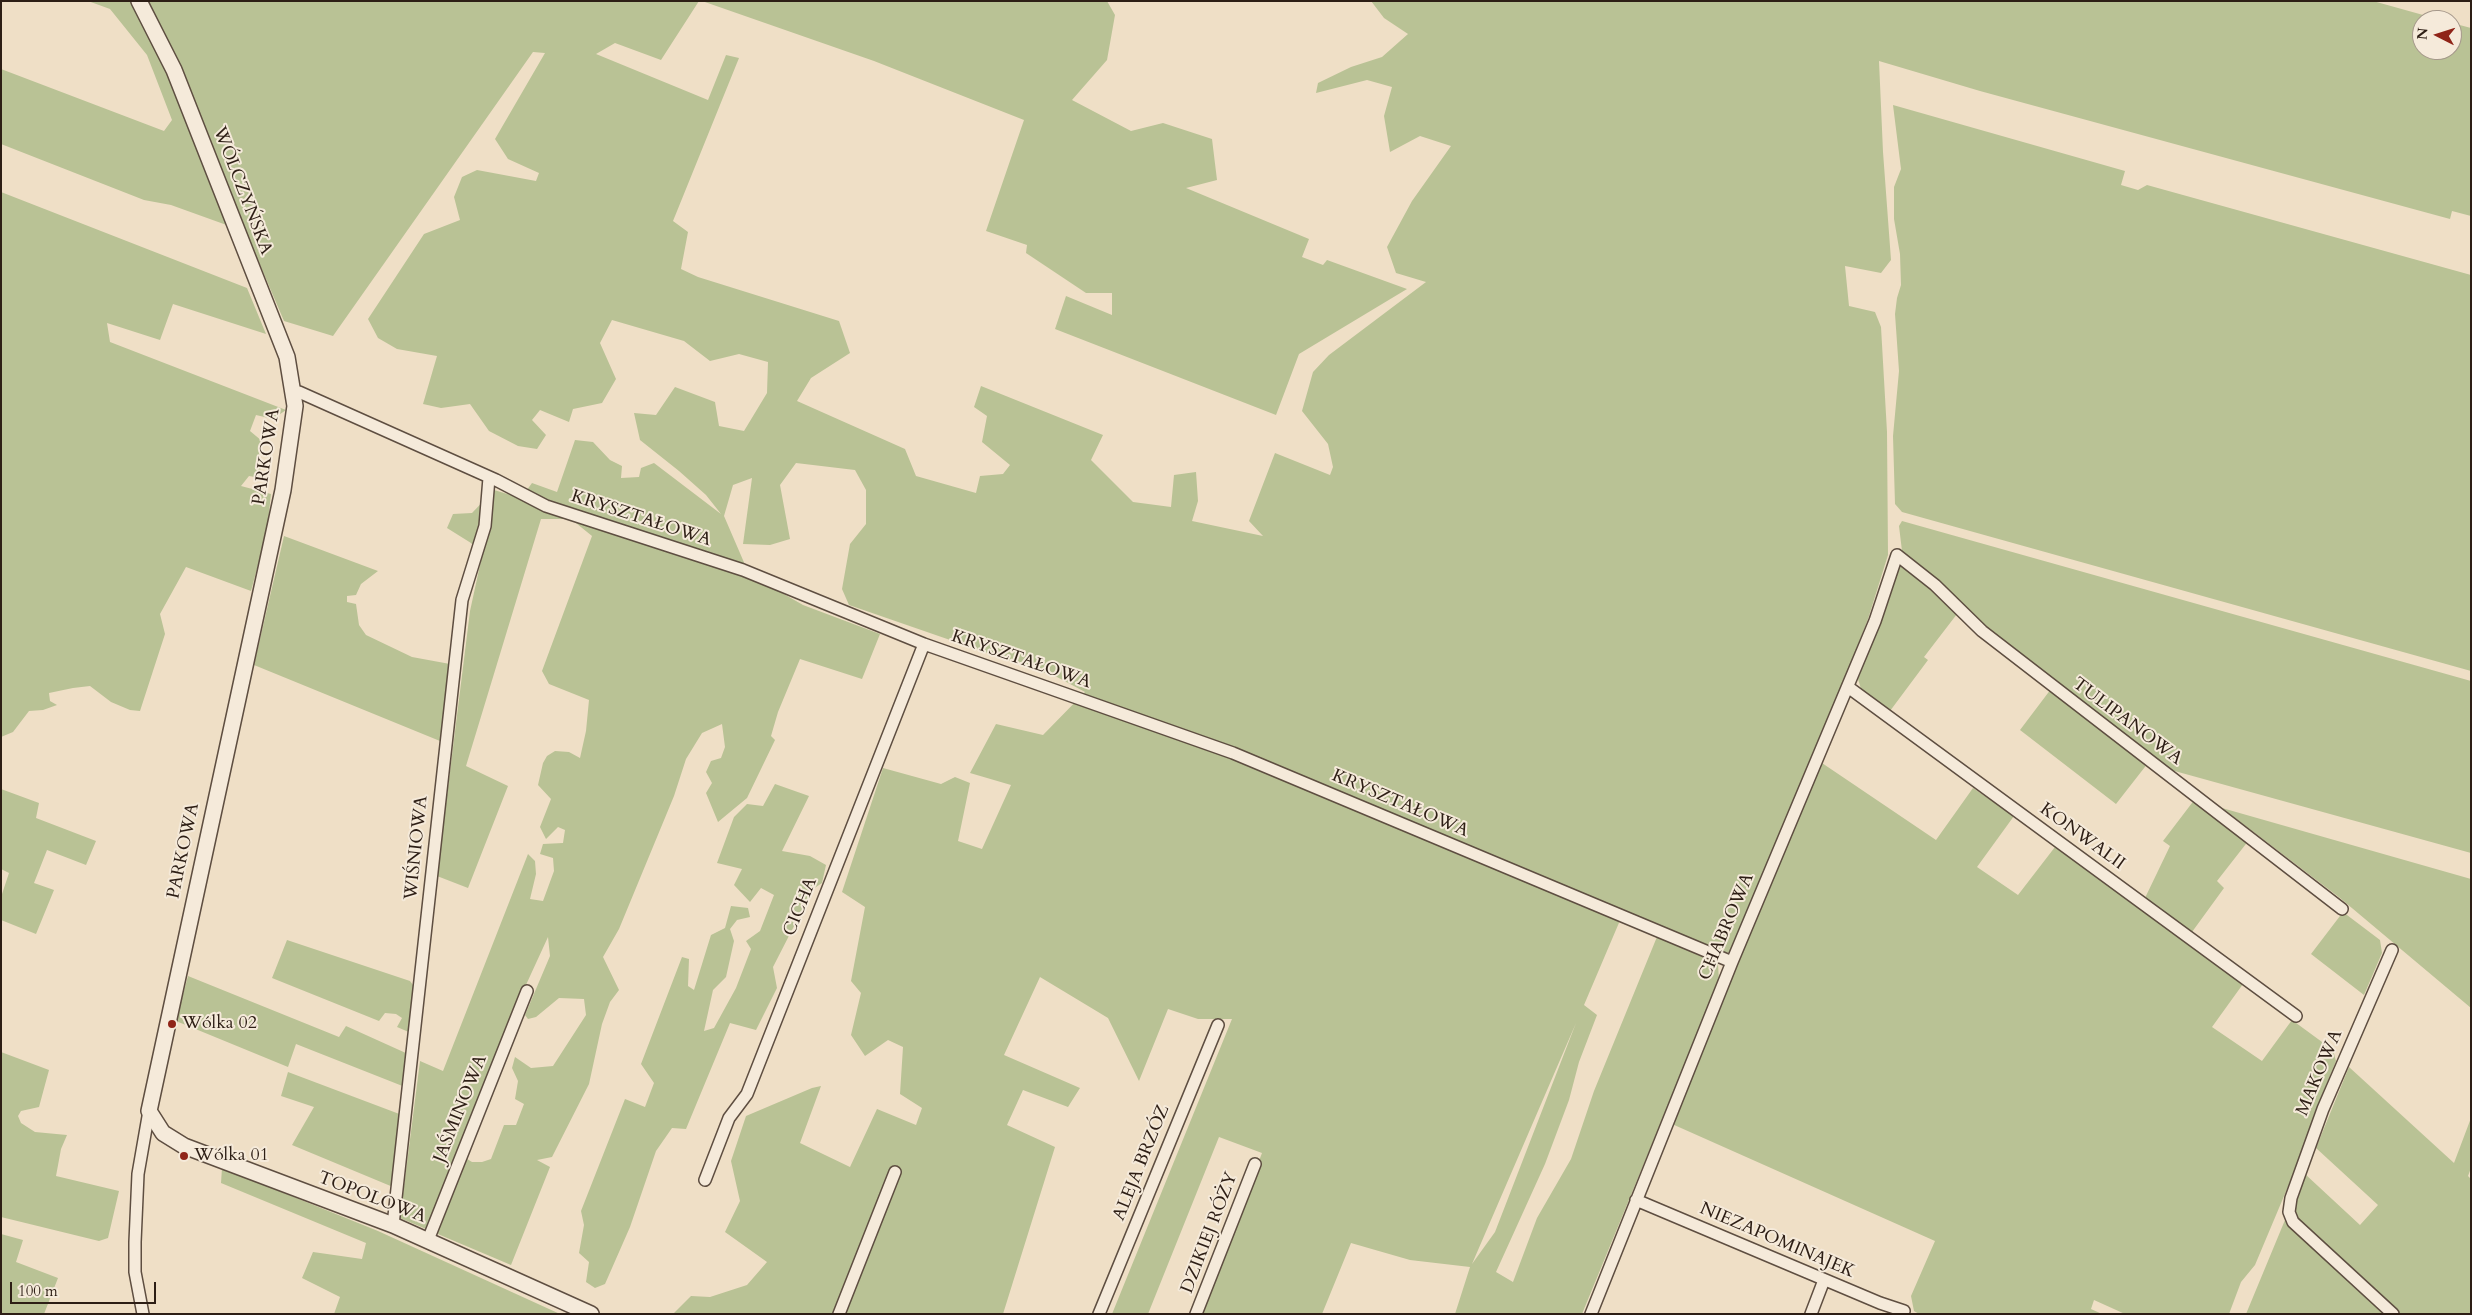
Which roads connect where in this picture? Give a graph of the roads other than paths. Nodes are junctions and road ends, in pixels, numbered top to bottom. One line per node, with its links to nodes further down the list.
1 (139, 1): 2 (street, WÓLCZYŃSKA)
2 (296, 396): 3 (street, KRYSZTAŁOWA); 13 (street, PARKOWA)
3 (490, 478): 5 (street, KRYSZTAŁOWA); 18 (street, WIŚNIOWA)
4 (1897, 555): 6 (street, CHABROWA); 7 (street, TULIPANOWA)
5 (924, 644): 9 (street, KRYSZTAŁOWA); 16 (street, CICHA)
6 (1848, 687): 9 (street, CHABROWA); 11 (street, KONWALII)
7 (2342, 909)
8 (2392, 950): 29 (street, MAKOWA)
9 (1732, 962): 17 (street, CHABROWA)
10 (527, 991): 19 (street, JAŚMINOWA)
11 (2296, 1016)
12 (1218, 1025): 25 (street, ALEJA BRZÓZ)
13 (149, 1111): 18 (street, TOPOLOWA); 22 (street, PARKOWA)
14 (1255, 1164): 26 (street, DZIKIEJ RÓŻY)
15 (895, 1172): 24 (street)
16 (705, 1180)
17 (1636, 1200): 20 (street, NIEZAPOMINAJEK); 27 (street, CHABROWA)
18 (393, 1225): 19 (street, TOPOLOWA)
19 (428, 1240): 23 (street, TOPOLOWA)
20 (1824, 1280): 21 (street, NIEZAPOMINAJEK); 28 (street)
21 (1904, 1311)
22 (143, 1314)
23 (590, 1314)
24 (839, 1314)
25 (1099, 1314)
26 (1196, 1314)
27 (1591, 1314)
28 (1811, 1314)
29 (2393, 1314)

